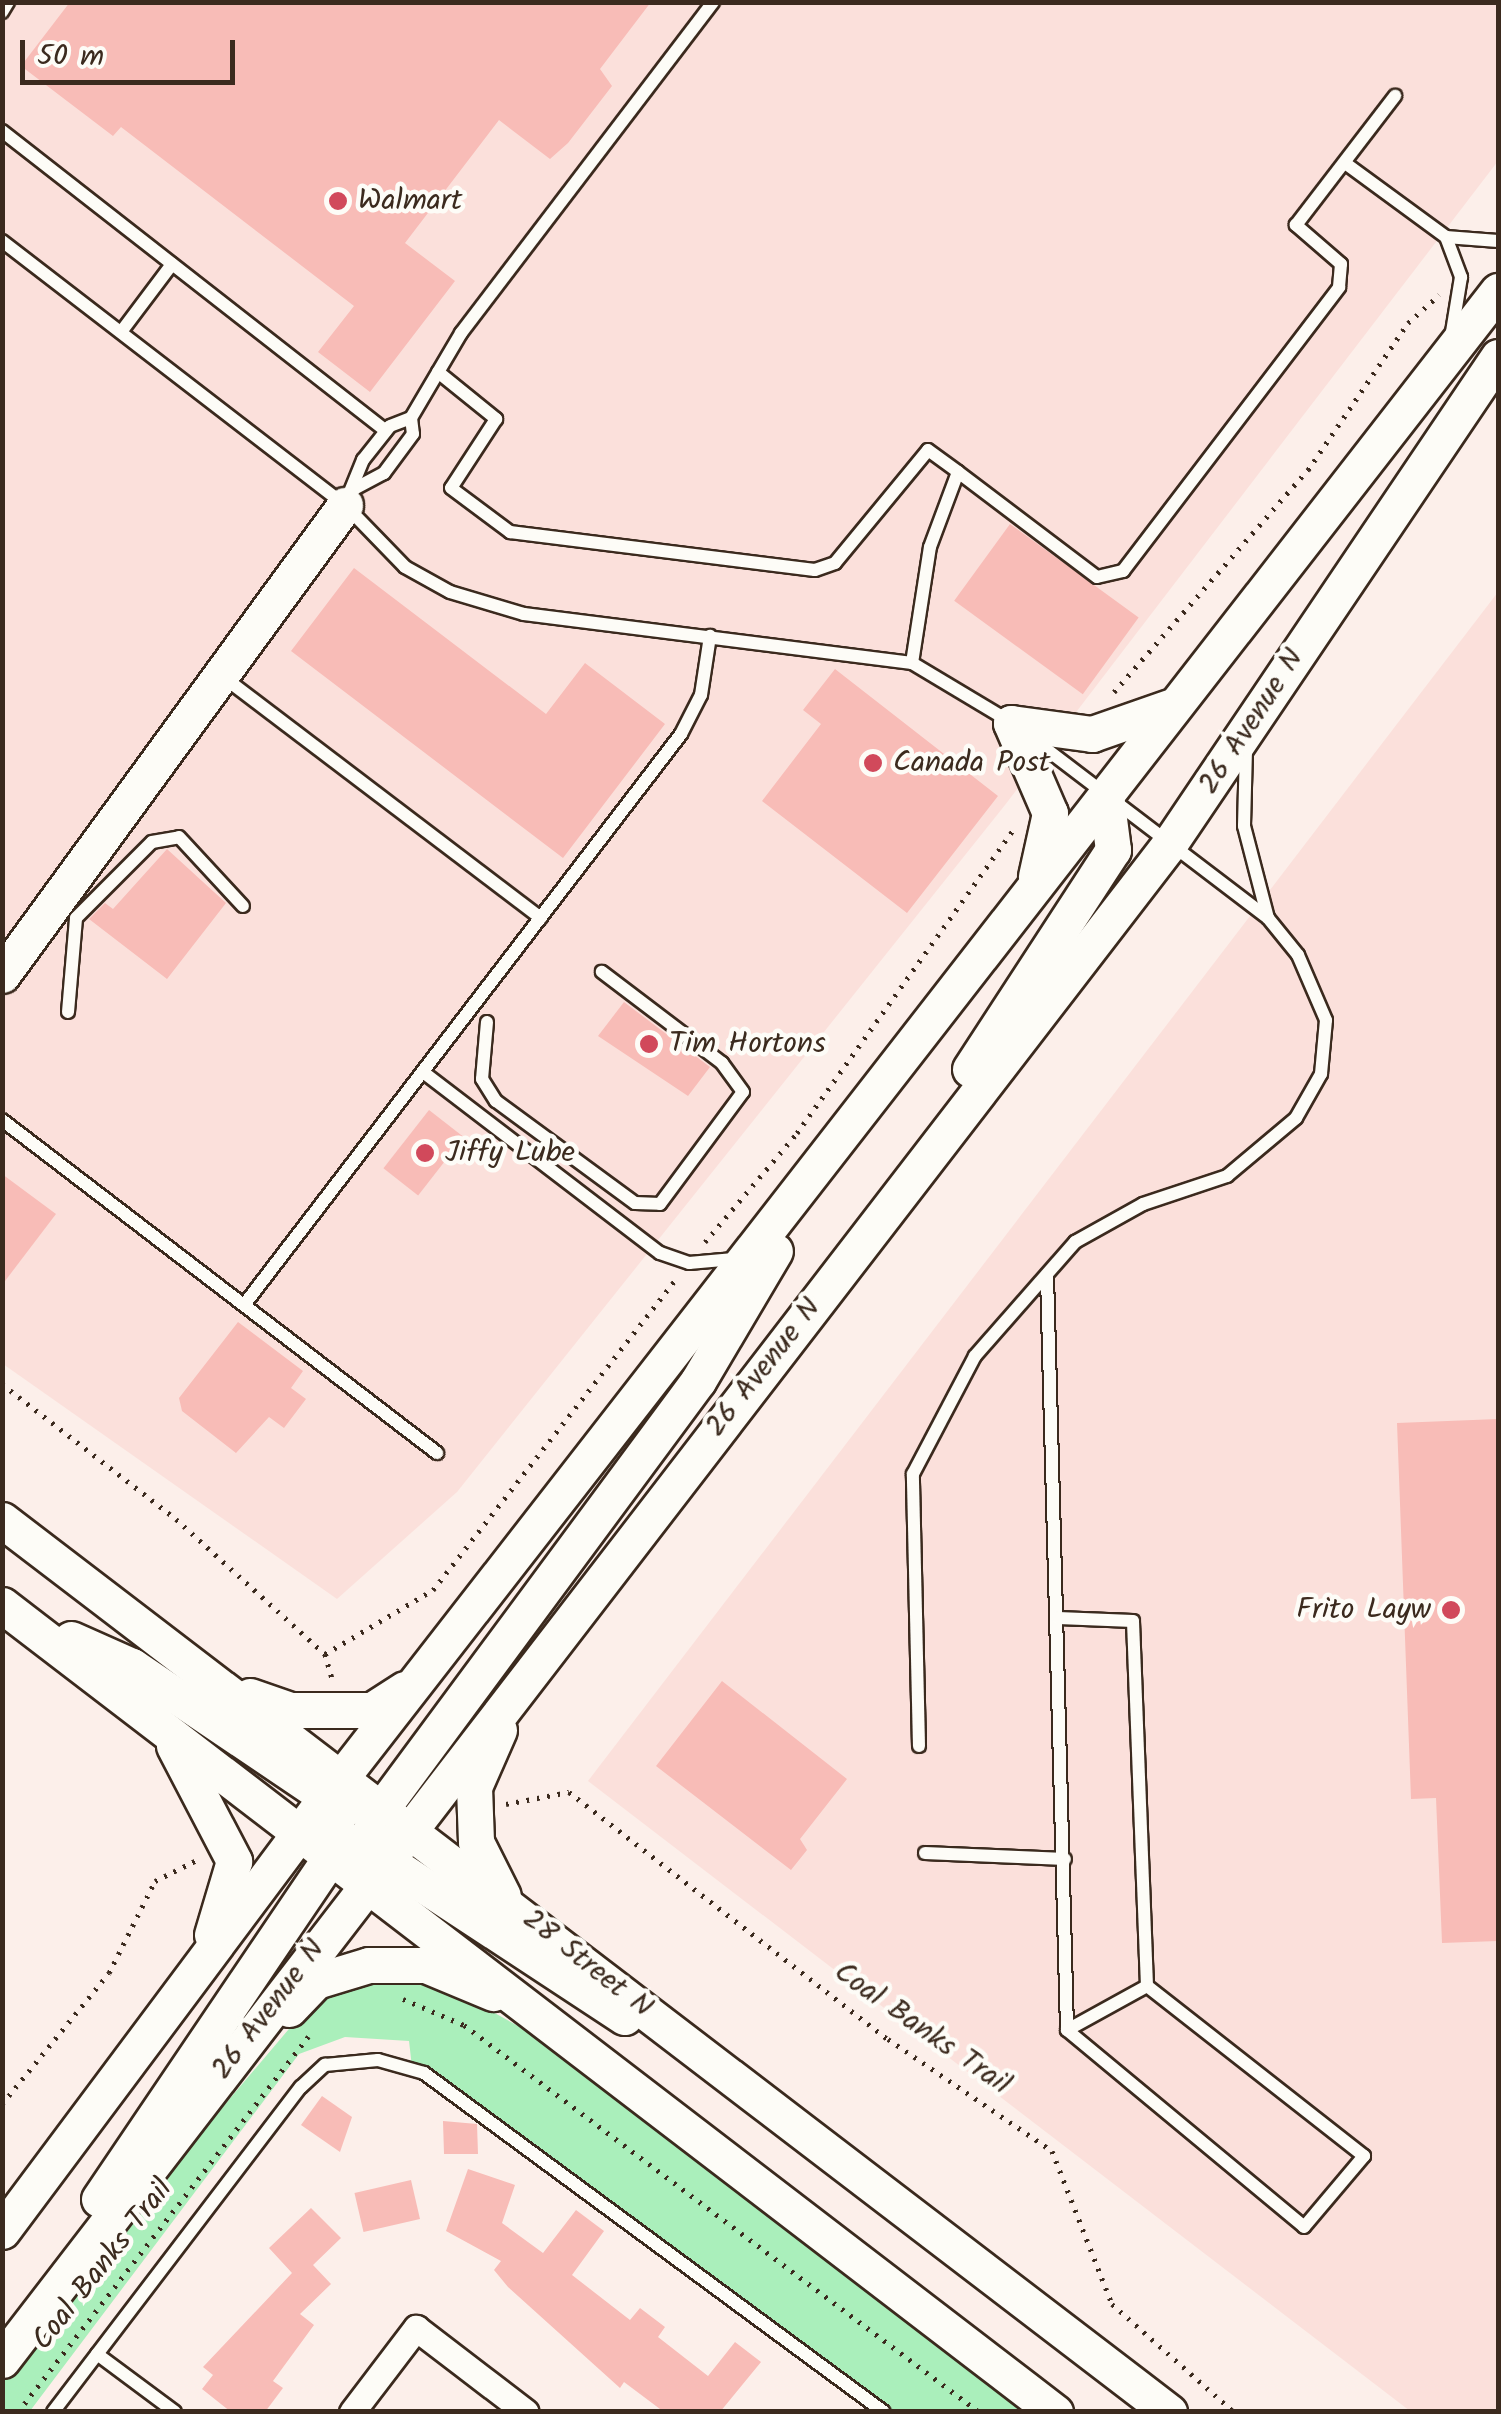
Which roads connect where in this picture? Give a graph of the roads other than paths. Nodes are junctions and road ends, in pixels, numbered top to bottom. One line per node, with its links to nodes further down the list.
1 (8, 2): 3 (lane)
2 (713, 2): 15 (lane)
3 (2, 12)
4 (1395, 96): 6 (lane)
5 (2, 131): 10 (lane)
6 (1345, 163): 7 (lane); 18 (lane)
7 (1446, 238): 9 (lane); 13 (lane)
8 (2, 241): 12 (lane)
9 (1498, 241)
10 (172, 264): 12 (lane); 17 (lane)
11 (1498, 291): 13 (main road, 26 Avenue N)
12 (121, 332): 19 (lane)
13 (1448, 356): 23 (main road, 26 Avenue N)
14 (1498, 357): 25 (main road, 26 Avenue N)
15 (438, 372): 16 (lane); 18 (lane)
16 (410, 418): 17 (lane); 19 (lane)
17 (386, 431): 19 (lane)
18 (958, 472): 21 (lane)
19 (350, 497): 20 (lane); 22 (main road)
20 (710, 636): 21 (lane); 30 (lane)
21 (912, 663): 24 (lane)
22 (226, 679): 30 (lane); 33 (main road)
23 (1178, 702): 24 (main road); 26 (main road, 26 Avenue N)
24 (1011, 723): 26 (lane); 28 (main road)
25 (1250, 724): 27 (main road, 26 Avenue N); 31 (lane)
26 (1106, 795): 27 (lane); 28 (main road, 26 Avenue N); 39 (main road)
27 (1168, 846): 31 (lane); 39 (main road, 26 Avenue N)
28 (1030, 894): 38 (main road, 26 Avenue N)
29 (242, 906): 34 (lane)
30 (541, 918): 36 (lane)
31 (1268, 918): 41 (lane)
32 (602, 972): 35 (lane)
33 (2, 975)
34 (68, 1012)
35 (487, 1022)
36 (423, 1072): 40 (lane); 42 (lane)
37 (2, 1120): 42 (lane)
38 (849, 1126): 40 (main road, 26 Avenue N); 52 (main road)
39 (853, 1254): 48 (main road, 26 Avenue N)
40 (746, 1257): 47 (main road, 26 Avenue N)
41 (1048, 1275): 46 (lane); 51 (lane)
42 (244, 1305): 43 (lane)
43 (438, 1453)
44 (2, 1520): 49 (main road, 28 Street N)
45 (13, 1612): 50 (main road, 28 Street N); 52 (main road)
46 (1058, 1618): 54 (lane); 57 (lane)
47 (418, 1680): 49 (main road); 52 (main road, 26 Avenue N)
48 (520, 1682): 52 (main road, 26 Avenue N); 55 (main road)
49 (220, 1686): 52 (main road, 28 Street N)
50 (163, 1728): 52 (main road, 28 Street N); 56 (main road)
51 (919, 1746)
52 (355, 1830): 55 (main road, 28 Street N); 56 (main road, 26 Avenue N); 58 (main road, 28 Street N); 60 (main road, 26 Avenue N); 61 (main road); 63 (main road)
53 (924, 1853): 54 (lane)
54 (1064, 1859): 59 (lane)
55 (505, 1902): 61 (main road, 28 Street N)
56 (200, 1964): 62 (main road, 26 Avenue N)
57 (1147, 1986): 59 (lane); 59 (lane)
58 (539, 2012): 60 (main road); 71 (main road, 28 Street N)
59 (1067, 2030)
60 (204, 2095): 65 (main road, 26 Avenue N)
61 (762, 2099): 72 (main road, 28 Street N)
62 (2, 2231)
63 (2, 2350)
64 (97, 2354): 66 (lane); 67 (lane); 70 (lane)
65 (2, 2360)
66 (54, 2412)
67 (174, 2412)
68 (352, 2412): 69 (street)
69 (526, 2412)
70 (884, 2412)
71 (1055, 2412)
72 (1170, 2412)

